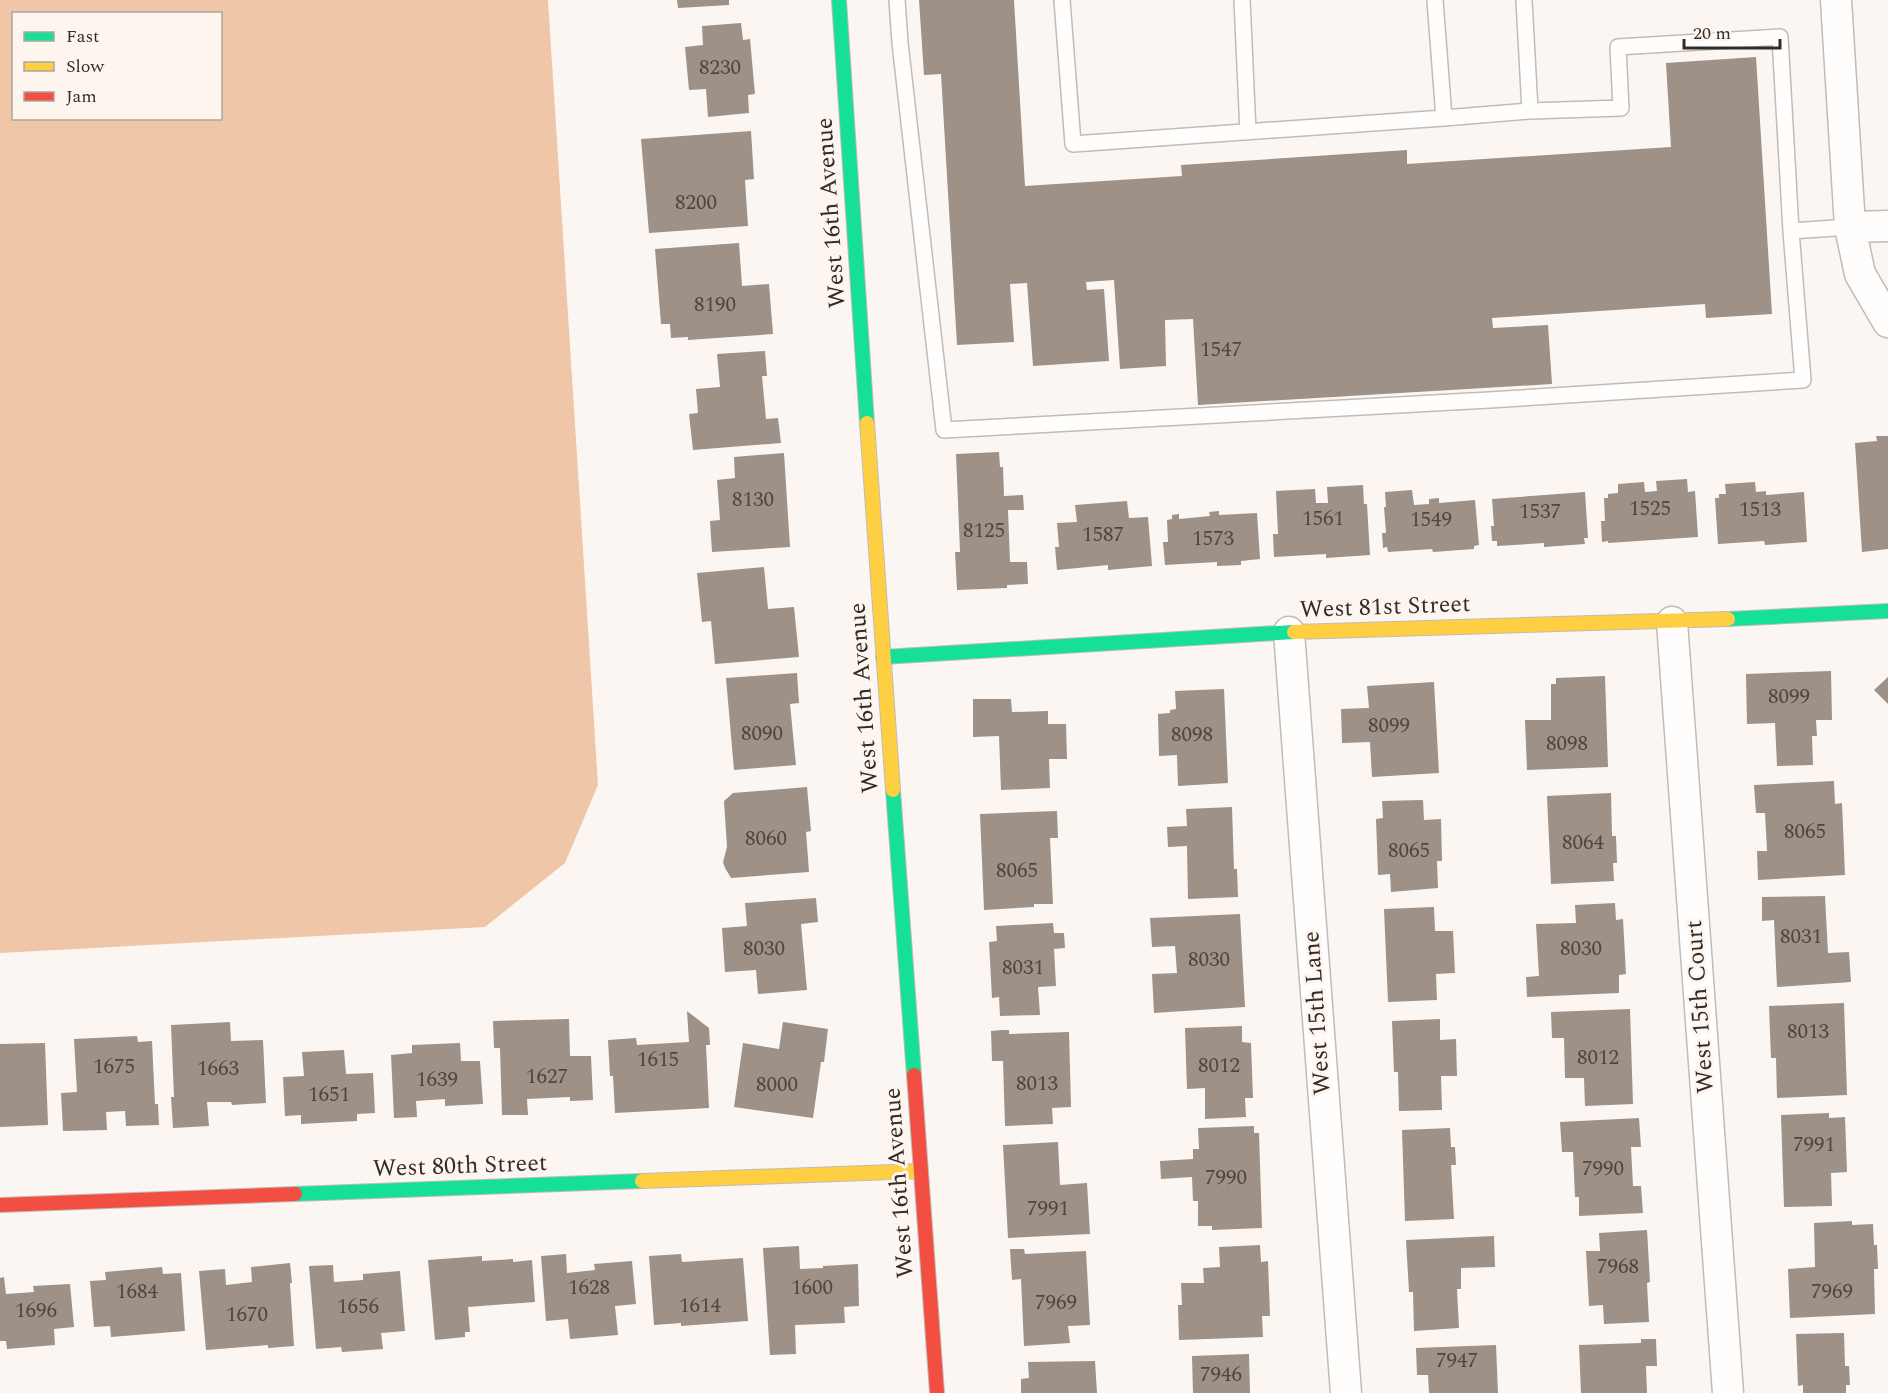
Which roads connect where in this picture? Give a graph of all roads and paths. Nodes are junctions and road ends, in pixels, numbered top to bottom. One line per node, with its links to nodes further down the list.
1 (839, 0): 18 (street, West 16th Avenue)
2 (897, 0): 13 (lane)
3 (1062, 0): 10 (lane)
4 (1242, 0): 10 (lane)
5 (1435, 0): 9 (lane)
6 (1524, 0): 8 (lane)
7 (1836, 0): 12 (street)
8 (1530, 111): 9 (lane); 13 (lane)
9 (1444, 118): 10 (lane)
10 (1248, 132)
11 (1888, 226): 12 (street)
12 (1850, 227): 13 (lane); 14 (street)
13 (1791, 231)
14 (1888, 322)
15 (1888, 611): 16 (street, West 81st Street)
16 (1672, 622): 17 (street, West 81st Street); 23 (street, West 15th Court)
17 (1289, 632): 18 (street, West 81st Street); 22 (street, West 15th Lane)
18 (883, 657): 19 (street, West 16th Avenue)
19 (921, 1171): 20 (street, West 80th Street); 21 (street, West 16th Avenue)
20 (0, 1205)
21 (937, 1393)
22 (1346, 1393)
23 (1728, 1393)

